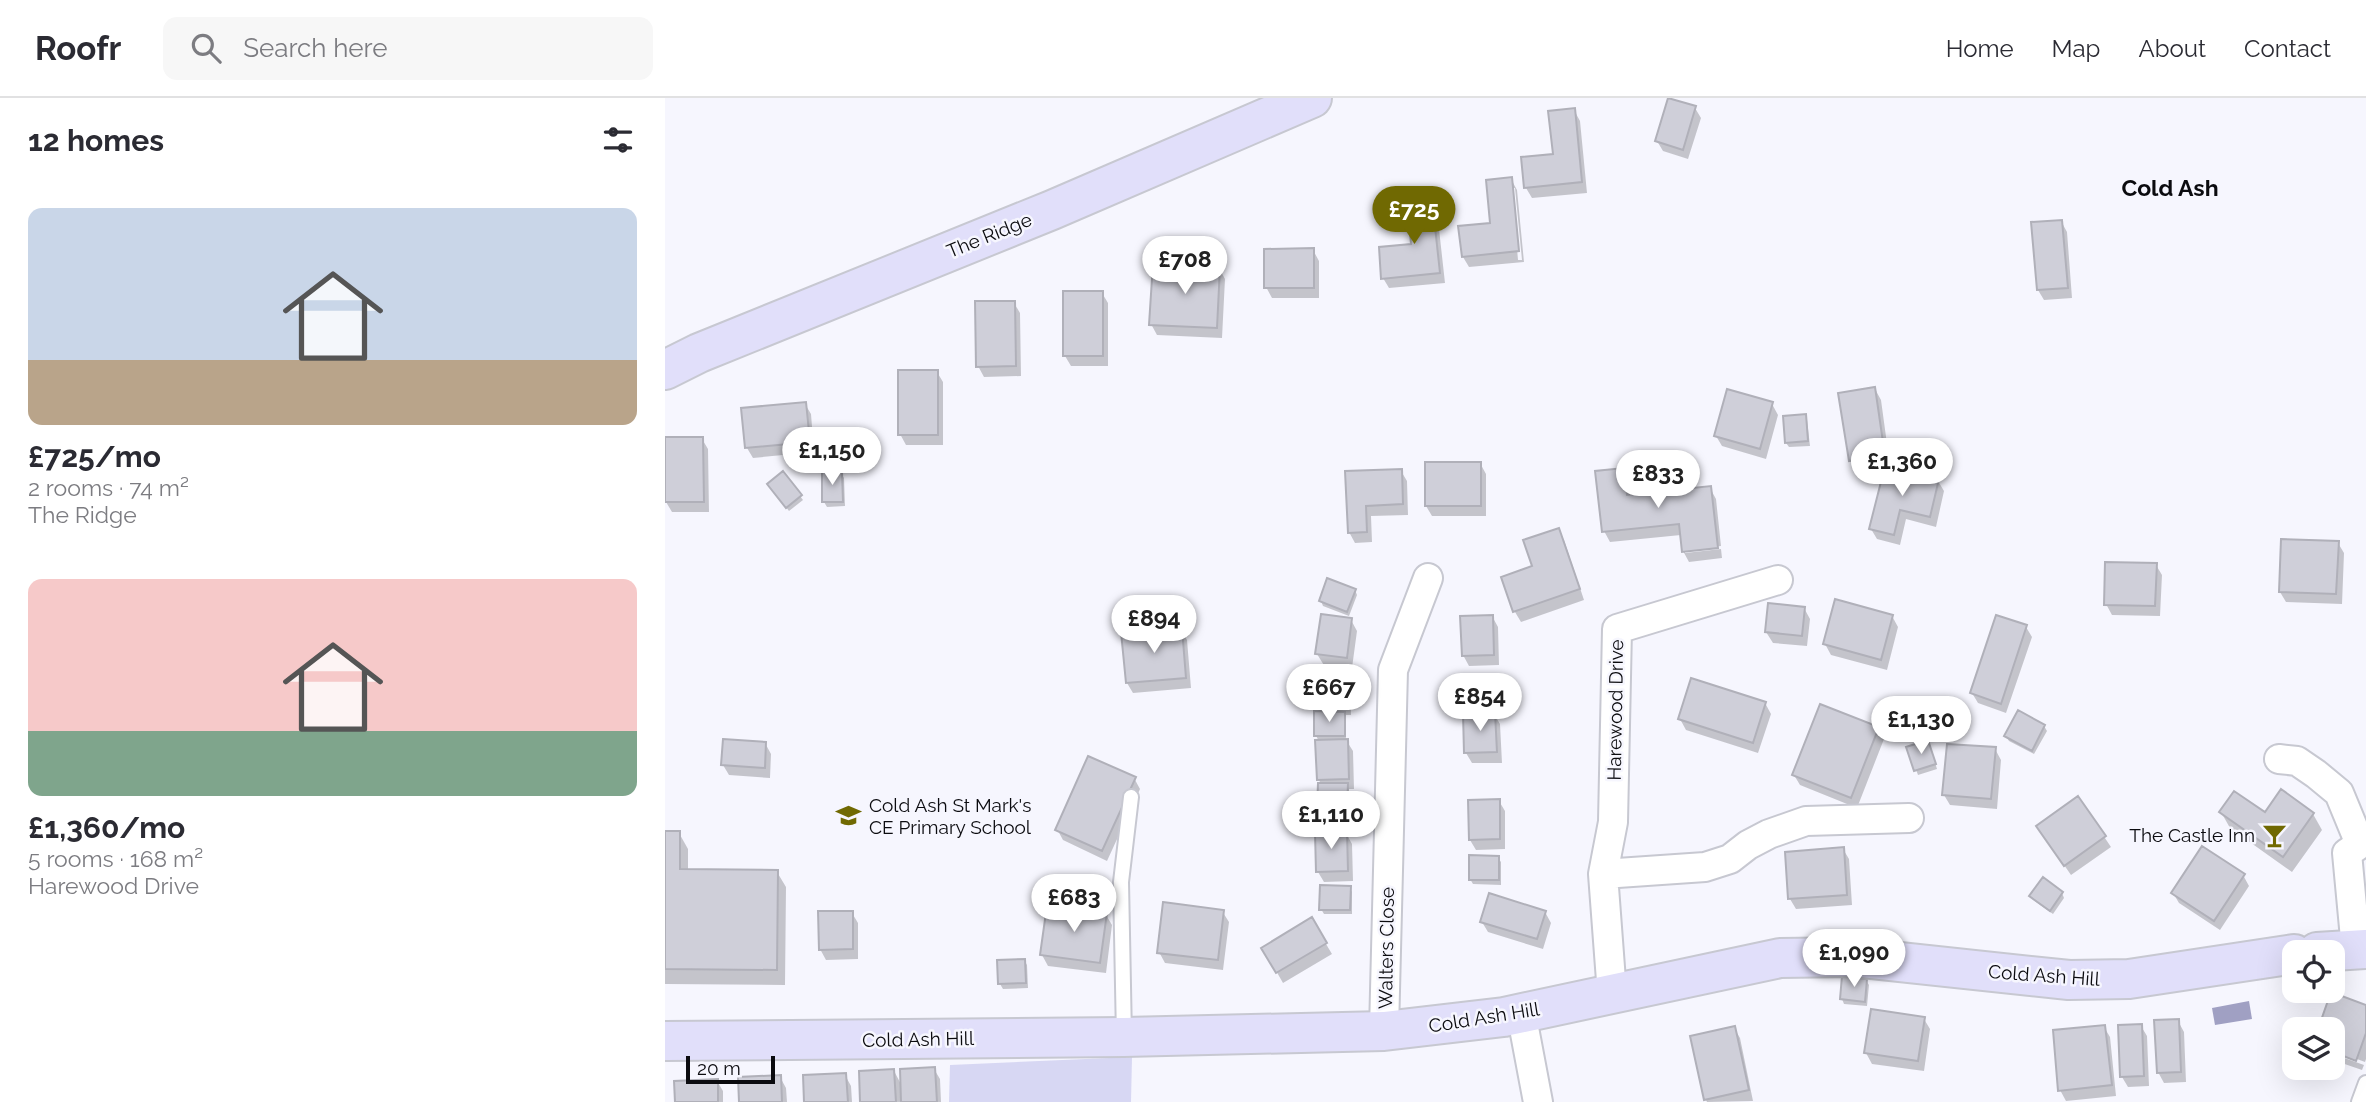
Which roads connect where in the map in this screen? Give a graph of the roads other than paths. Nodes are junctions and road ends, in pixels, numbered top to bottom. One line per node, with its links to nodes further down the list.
1 (1312, 98): 2 (street, The Ridge)
2 (665, 370)
3 (1428, 578): 14 (street, Walters Close)
4 (1778, 580): 9 (street, Harewood Drive)
5 (2279, 759): 8 (street)
6 (1131, 797): 15 (lane)
7 (1909, 818): 9 (street)
8 (2363, 842): 10 (street)
9 (1603, 874): 12 (street, Harewood Drive)
10 (2361, 949)
11 (2282, 956): 12 (street, Cold Ash Hill)
12 (1612, 994): 13 (street, Cold Ash Hill)
13 (1521, 1012): 14 (street, Cold Ash Hill); 18 (street)
14 (1384, 1031): 15 (street, Cold Ash Hill)
15 (1124, 1037): 16 (street, Cold Ash Hill)
16 (665, 1041)
17 (2366, 1083): 19 (lane)
18 (1538, 1102)
19 (2359, 1102)

